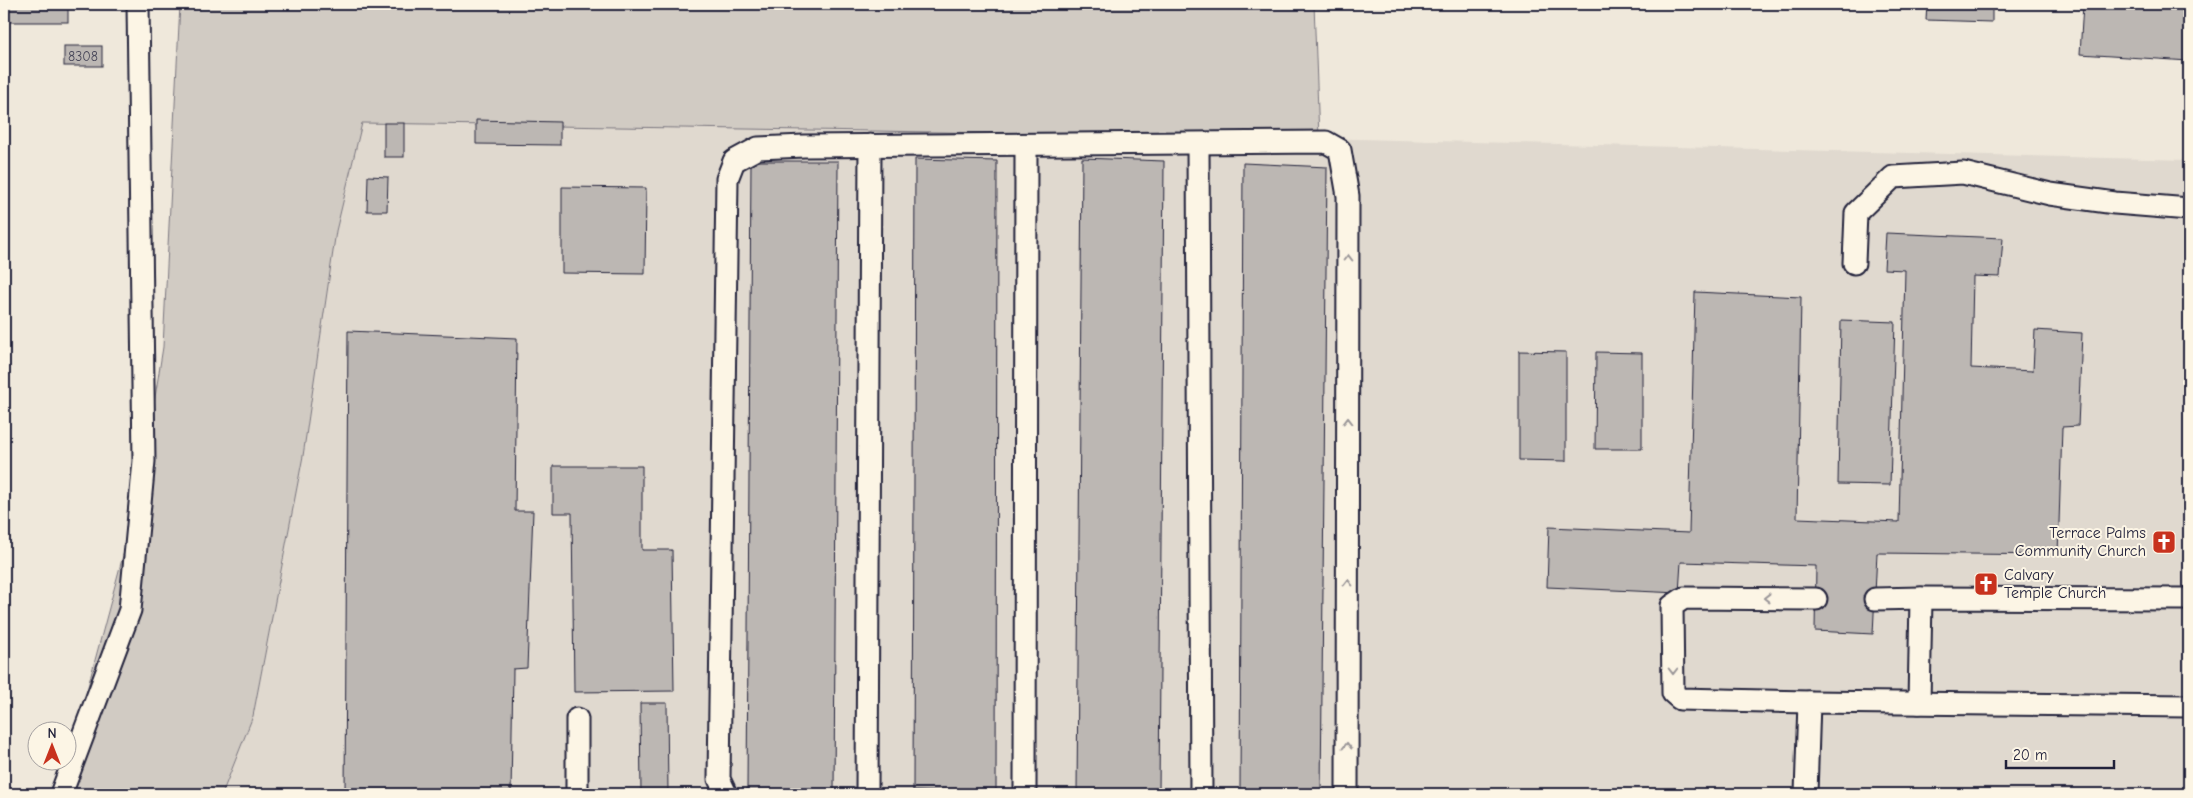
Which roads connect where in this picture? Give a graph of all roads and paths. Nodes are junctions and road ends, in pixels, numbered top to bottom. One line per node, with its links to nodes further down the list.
1 (138, 4): 15 (lane)
2 (1198, 144): 4 (lane); 20 (lane); 21 (lane, one-way to 2)
3 (870, 145): 4 (lane); 17 (lane); 18 (lane)
4 (1026, 145): 19 (lane)
5 (2189, 209): 6 (lane)
6 (1854, 263)
7 (1920, 598): 9 (lane); 10 (lane); 12 (lane)
8 (1816, 599): 11 (lane, one-way to 11)
9 (1875, 599)
10 (2189, 599)
11 (1809, 702): 12 (lane); 22 (lane)
12 (1920, 703): 13 (lane)
13 (2189, 706)
14 (577, 719): 16 (lane)
15 (60, 794)
16 (577, 794)
17 (726, 794)
18 (867, 794)
19 (1026, 794)
20 (1201, 794)
21 (1347, 794)
22 (1806, 794)

